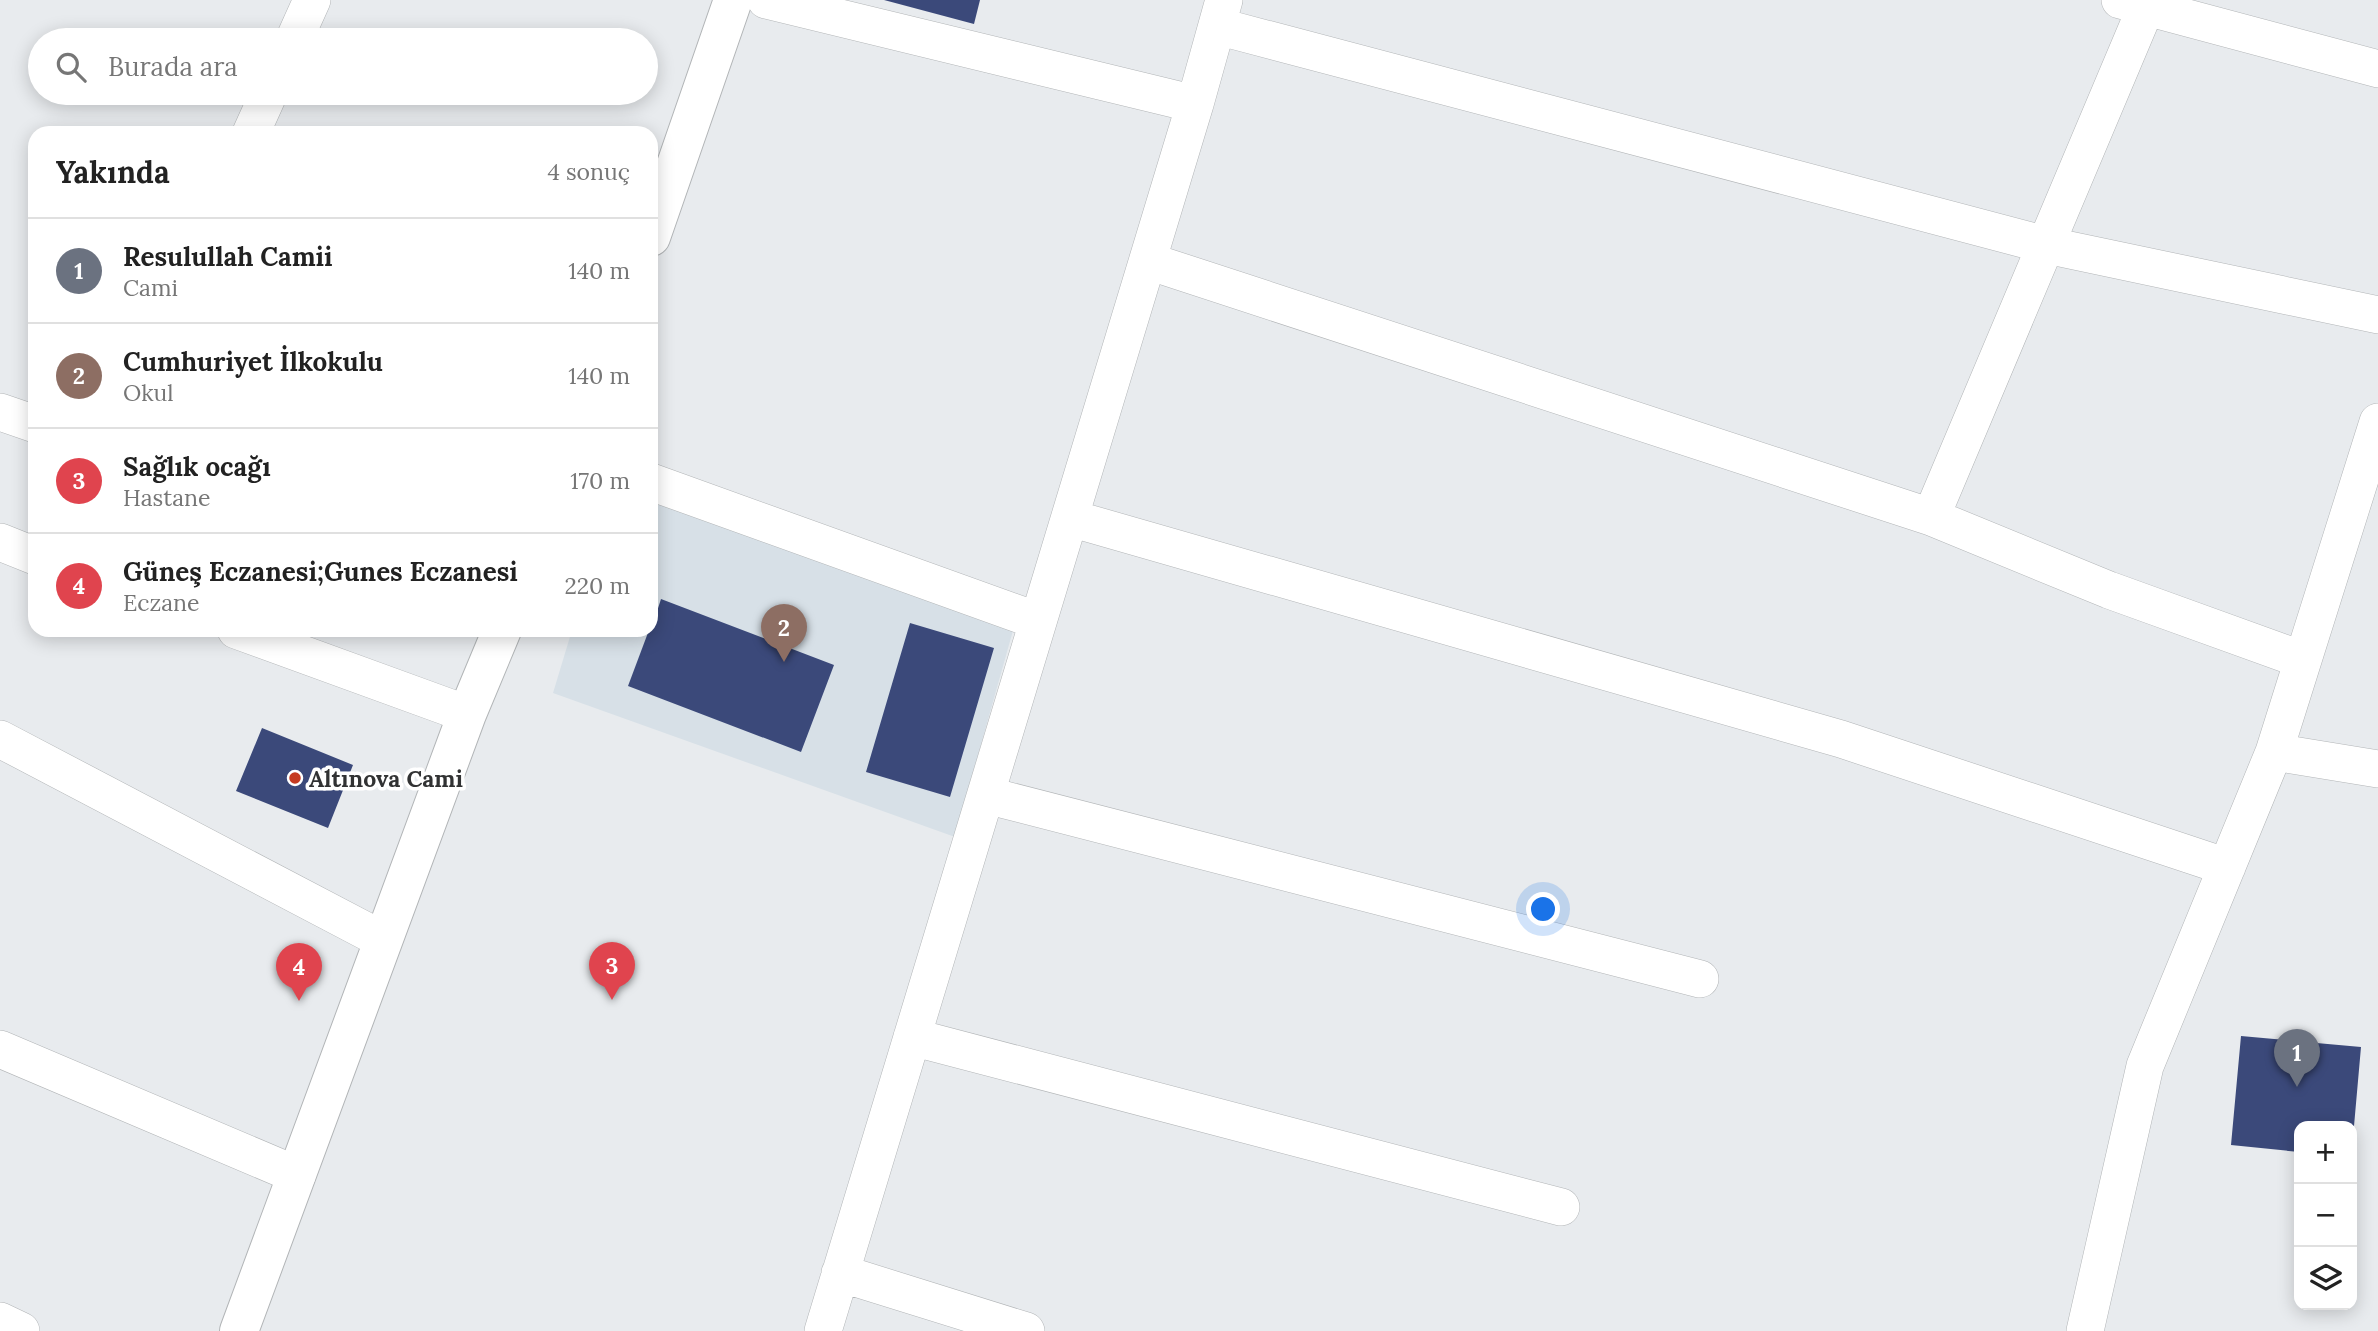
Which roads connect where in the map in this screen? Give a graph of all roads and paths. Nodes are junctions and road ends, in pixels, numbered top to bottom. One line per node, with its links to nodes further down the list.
1 (312, 0): 6 (street)
2 (733, 0): 11 (main road)
3 (766, 0): 8 (street)
4 (2138, 2): 7 (street); 12 (street)
5 (1220, 13): 8 (street); 12 (street)
6 (299, 28)
7 (2378, 69)
8 (1195, 104): 13 (street)
9 (264, 105): 10 (street)
10 (254, 126)
11 (658, 217)
12 (2046, 245): 14 (street); 19 (street)
13 (1148, 261): 19 (street); 20 (street)
14 (2378, 315)
15 (0, 412): 16 (street)
16 (28, 422)
17 (2378, 422): 26 (street)
18 (658, 485): 23 (street)
19 (1931, 517): 26 (street)
20 (1070, 518): 23 (street); 32 (street)
21 (0, 542): 22 (street)
22 (28, 553)
23 (1038, 621): 31 (street)
24 (255, 637): 27 (street)
25 (499, 637): 27 (main road)
26 (2303, 660): 29 (street)
27 (467, 714): 33 (main road)
28 (0, 739): 33 (street)
29 (2274, 752): 30 (street); 32 (street)
30 (2378, 769)
31 (986, 795): 34 (street); 35 (street)
32 (2227, 867): 43 (street)
33 (383, 940): 37 (main road)
34 (1700, 979)
35 (912, 1037): 38 (street); 39 (street)
36 (0, 1049): 37 (street)
37 (297, 1175): 40 (main road)
38 (1561, 1208)
39 (841, 1273): 41 (street); 42 (street)
40 (239, 1331)
41 (823, 1331)
42 (1026, 1331)
43 (2085, 1331)

